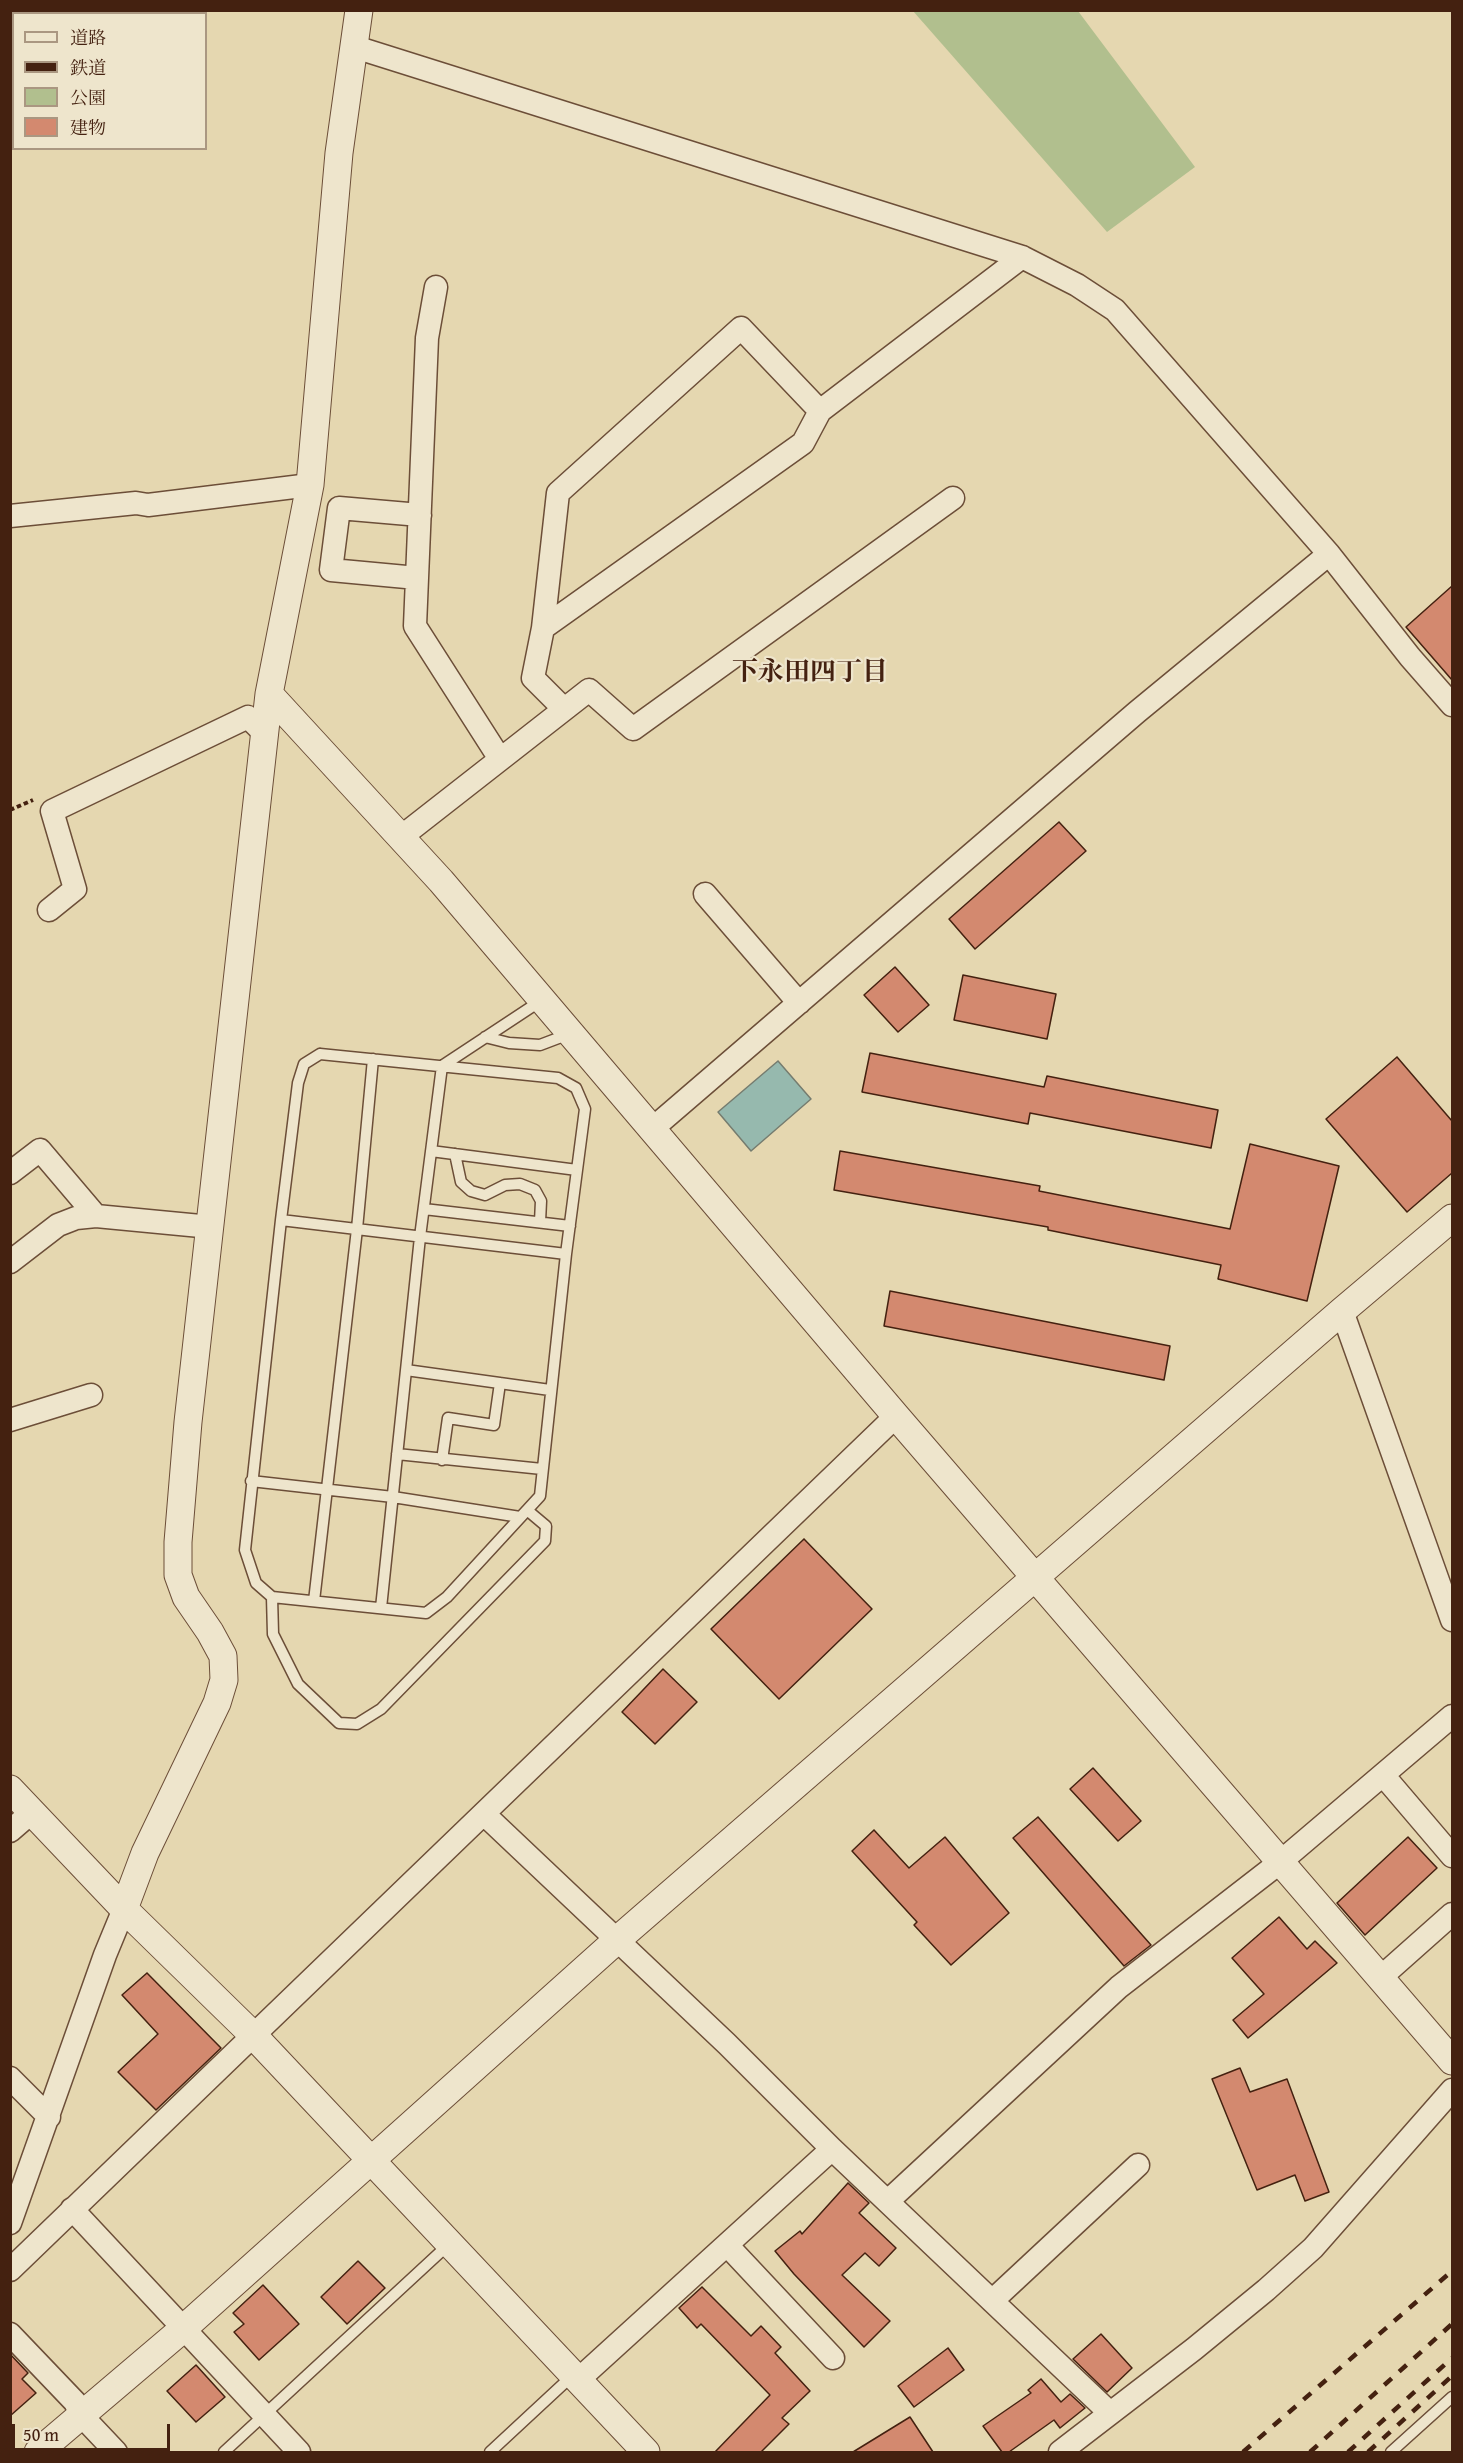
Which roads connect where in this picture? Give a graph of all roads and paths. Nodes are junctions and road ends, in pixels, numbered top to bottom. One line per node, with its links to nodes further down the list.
1 (359, 10): 2 (street)
2 (354, 47): 3 (street); 6 (street)
3 (1022, 257): 5 (street); 10 (street)
4 (436, 287): 8 (street)
5 (820, 411): 12 (street); 12 (street)
6 (310, 485): 9 (street); 13 (street)
7 (953, 498): 15 (street)
8 (420, 514): 11 (street); 11 (street)
9 (10, 516)
10 (1329, 554): 14 (street); 22 (street)
11 (417, 578): 17 (street)
12 (543, 628): 15 (street)
13 (269, 694): 16 (street); 18 (street)
14 (1452, 705)
15 (564, 709): 17 (street)
16 (264, 733): 20 (street); 38 (street)
17 (500, 759): 18 (street)
18 (400, 837): 21 (street)
19 (705, 894): 22 (street)
20 (49, 910)
21 (542, 1000): 23 (street); 24 (lane)
22 (799, 1003): 27 (street)
23 (570, 1033): 24 (lane); 27 (street)
24 (485, 1037): 26 (lane)
25 (374, 1059): 26 (lane); 35 (lane); 39 (lane)
26 (442, 1066): 28 (lane); 30 (lane)
27 (652, 1129): 48 (street)
28 (431, 1150): 29 (lane); 32 (lane)
29 (455, 1154): 30 (lane); 36 (lane)
30 (577, 1170): 37 (lane)
31 (10, 1173): 33 (street)
32 (424, 1209): 36 (lane); 40 (lane)
33 (96, 1216): 38 (street); 42 (street)
34 (1452, 1218): 43 (street)
35 (280, 1220): 39 (lane); 53 (lane)
36 (540, 1222): 37 (lane)
37 (570, 1226): 41 (lane)
38 (211, 1227): 70 (street)
39 (357, 1229): 40 (lane); 54 (lane)
40 (420, 1237): 41 (lane); 44 (lane)
41 (566, 1254): 46 (lane)
42 (10, 1262)
43 (1342, 1311): 57 (street); 61 (street)
44 (406, 1371): 45 (lane); 50 (lane)
45 (500, 1383): 46 (lane); 51 (lane)
46 (550, 1390): 52 (lane)
47 (91, 1395): 49 (street)
48 (896, 1416): 57 (street); 66 (street)
49 (10, 1420)
50 (397, 1454): 51 (lane); 55 (lane)
51 (442, 1460): 52 (lane)
52 (542, 1469): 56 (lane)
53 (251, 1481): 54 (lane); 58 (lane)
54 (327, 1491): 55 (lane); 59 (lane)
55 (393, 1497): 56 (lane); 60 (lane)
56 (524, 1514): 58 (lane); 60 (lane)
57 (1037, 1578): 69 (street); 72 (street)
58 (272, 1597): 59 (lane)
59 (314, 1601): 60 (lane)
60 (381, 1608)
61 (1452, 1620)
62 (1452, 1716): 63 (street)
63 (1383, 1775): 68 (street); 69 (street)
64 (10, 1789): 65 (street)
65 (32, 1812): 67 (street); 70 (street)
66 (485, 1815): 72 (street); 74 (street)
67 (10, 1831)
68 (1452, 1856)
69 (1280, 1863): 73 (street); 82 (street)
70 (124, 1909): 74 (street); 78 (street)
71 (1452, 1914): 73 (street)
72 (617, 1940): 79 (street); 80 (street)
73 (1380, 1978): 75 (street)
74 (253, 2035): 80 (street); 83 (street)
75 (1452, 2061)
76 (10, 2078): 78 (street)
77 (1452, 2090): 94 (street)
78 (49, 2117): 84 (street)
79 (832, 2150): 82 (street); 86 (street)
80 (371, 2163): 85 (street); 89 (street)
81 (1138, 2165): 88 (street)
82 (888, 2201): 88 (street)
83 (72, 2209): 87 (street); 89 (street)
84 (10, 2223)
85 (449, 2244): 92 (street); 96 (lane)
86 (727, 2244): 91 (street); 92 (street)
87 (10, 2270)
88 (992, 2301): 94 (street)
89 (184, 2328): 95 (street); 96 (street)
90 (10, 2334): 95 (street)
91 (833, 2358)
92 (575, 2377): 101 (lane); 102 (street)
93 (1452, 2397): 104 (lane)
94 (1110, 2413): 103 (street)
95 (81, 2415): 97 (street); 98 (street)
96 (265, 2415): 99 (lane); 100 (street)
97 (38, 2452)
98 (116, 2452)
99 (224, 2452)
100 (299, 2452)
101 (490, 2452)
102 (646, 2452)
103 (1060, 2452)
104 (1391, 2452)

